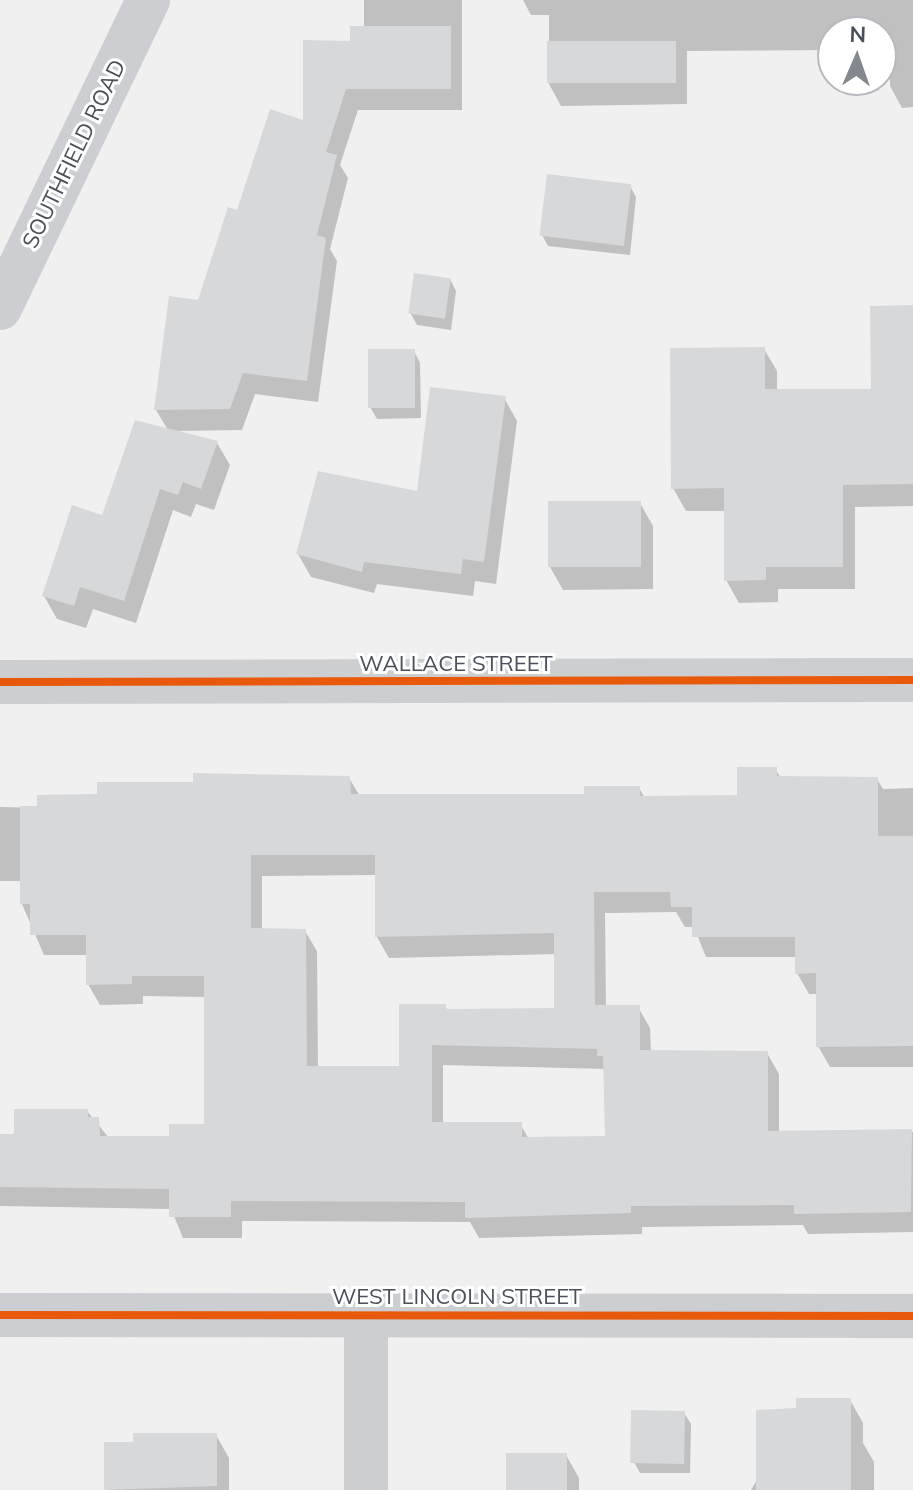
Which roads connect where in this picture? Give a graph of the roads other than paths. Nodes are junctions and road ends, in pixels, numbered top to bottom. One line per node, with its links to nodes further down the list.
1 (148, 0): 2 (street, SOUTHFIELD ROAD)
2 (0, 308)
3 (913, 680): 4 (street, WALLACE STREET)
4 (0, 682)
5 (0, 1315): 6 (street, WEST LINCOLN STREET)
6 (366, 1315): 7 (street, WEST LINCOLN STREET); 8 (street)
7 (913, 1316)
8 (366, 1490)

